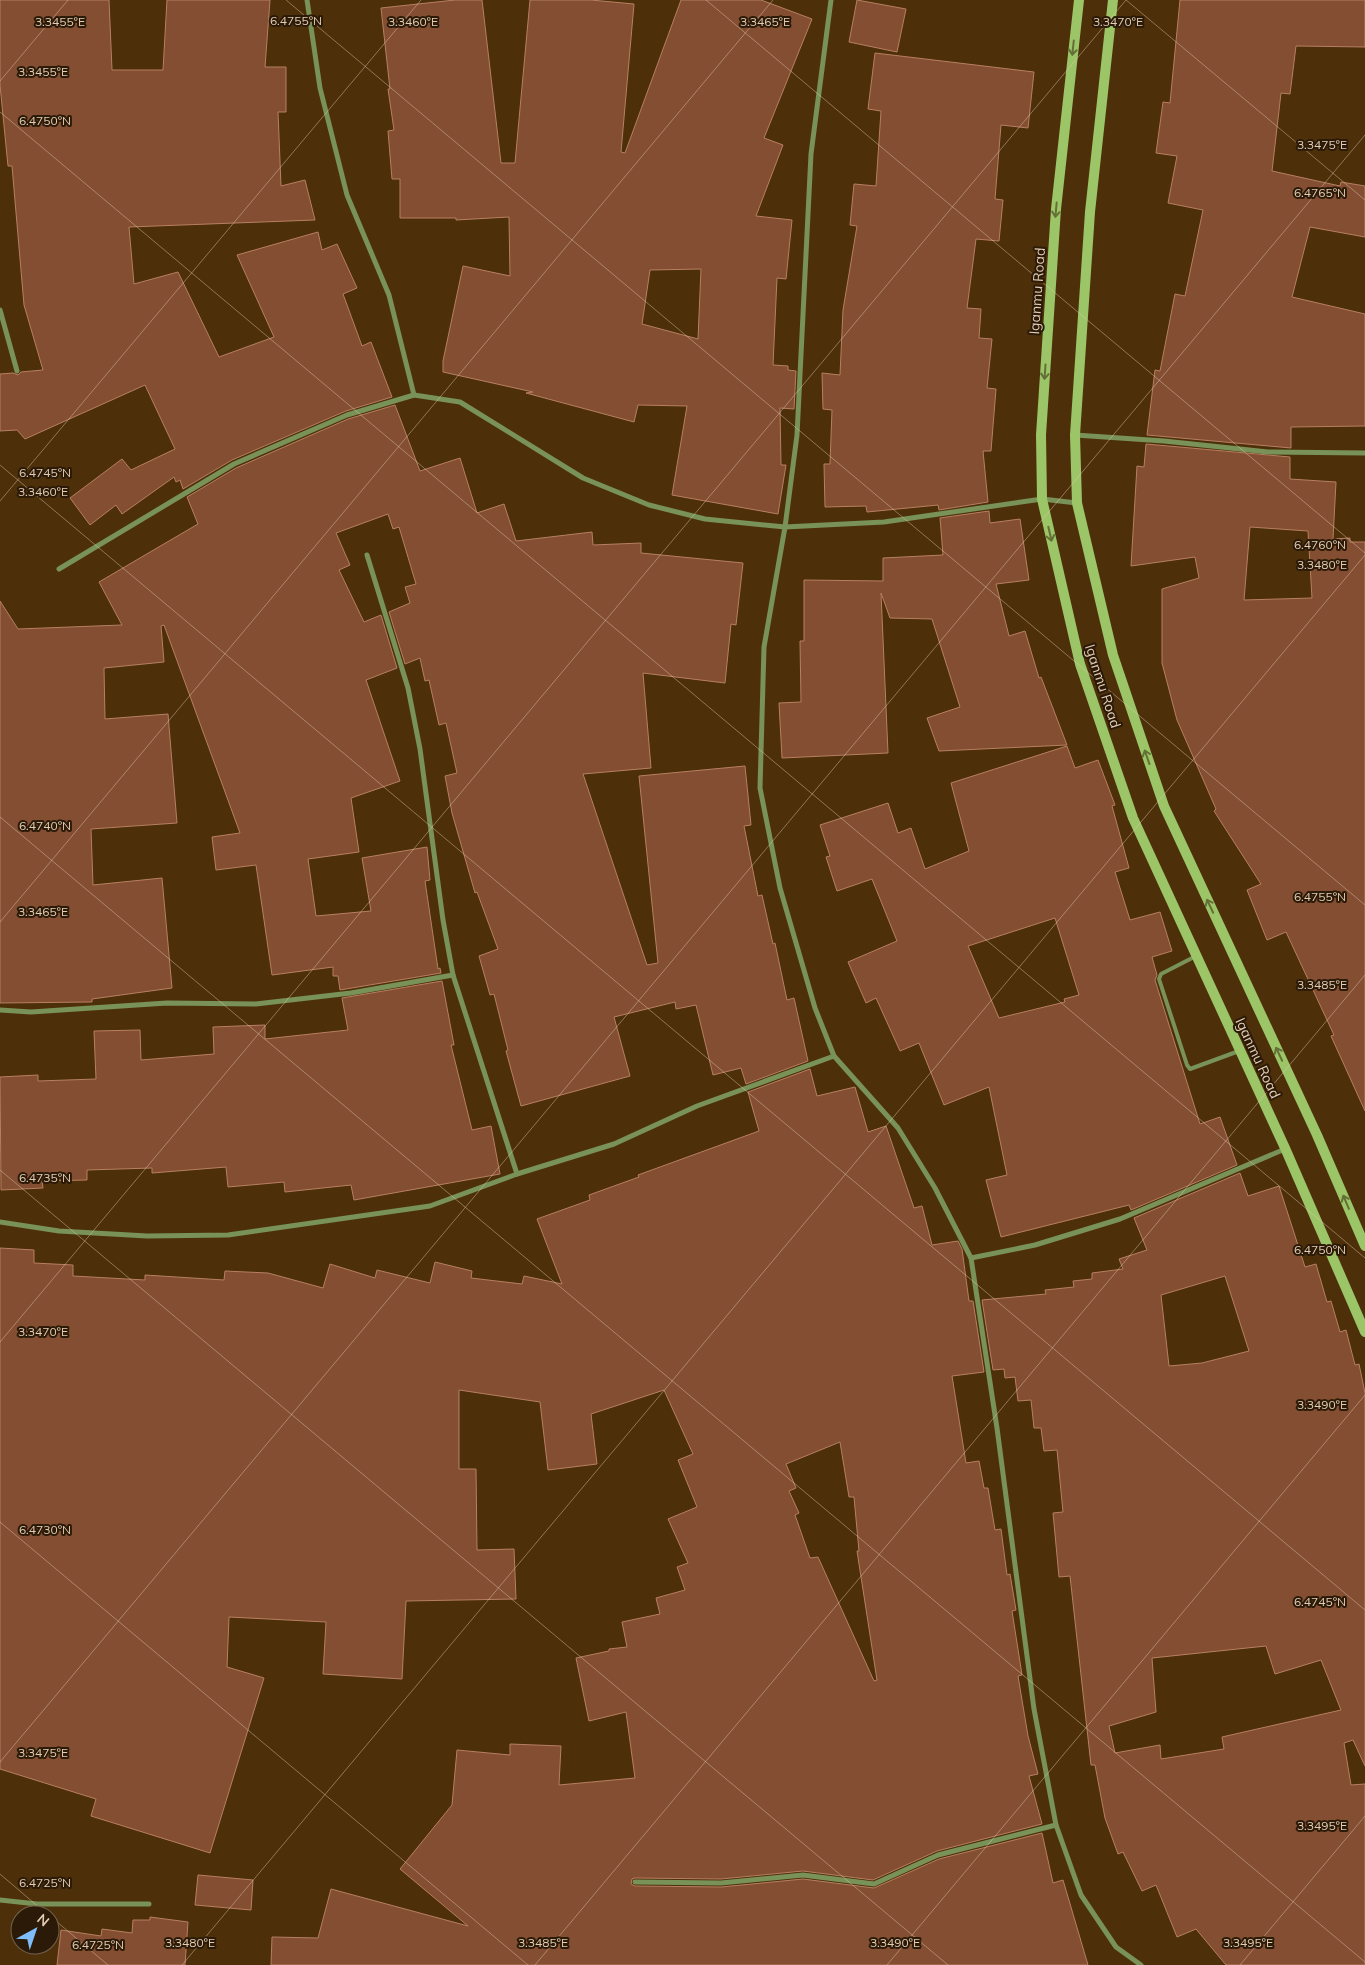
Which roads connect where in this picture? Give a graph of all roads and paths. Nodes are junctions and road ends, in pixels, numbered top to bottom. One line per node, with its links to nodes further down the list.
1 (307, 0): 7 (street)
2 (831, 0): 12 (street)
3 (1079, 0): 10 (main road, Iganmu Road, one-way to 10)
4 (1113, 0): 8 (main road, Iganmu Road)
5 (0, 310): 6 (street)
6 (17, 372)
7 (414, 395): 12 (street); 14 (street)
8 (1075, 435): 9 (street); 11 (main road, Iganmu Road)
9 (1365, 453)
10 (1042, 499): 11 (street); 12 (street); 15 (main road, Iganmu Road, one-way to 15)
11 (1077, 503): 23 (main road, Iganmu Road, one-way to 11)
12 (786, 527): 19 (street)
13 (367, 555): 16 (street)
14 (59, 569)
15 (1197, 955): 18 (main road, Iganmu Road); 18 (lane)
16 (453, 975): 17 (street); 21 (street)
17 (0, 1010)
18 (1239, 1051): 20 (main road, Iganmu Road)
19 (834, 1056): 21 (street); 24 (street)
20 (1285, 1148): 24 (street); 25 (main road, Iganmu Road)
21 (517, 1174): 22 (street)
22 (0, 1222)
23 (1365, 1246)
24 (971, 1258): 26 (street)
25 (1365, 1332)
26 (1056, 1826): 27 (street); 30 (street)
27 (635, 1882)
28 (0, 1900): 29 (street)
29 (149, 1904)
30 (1141, 1965)

